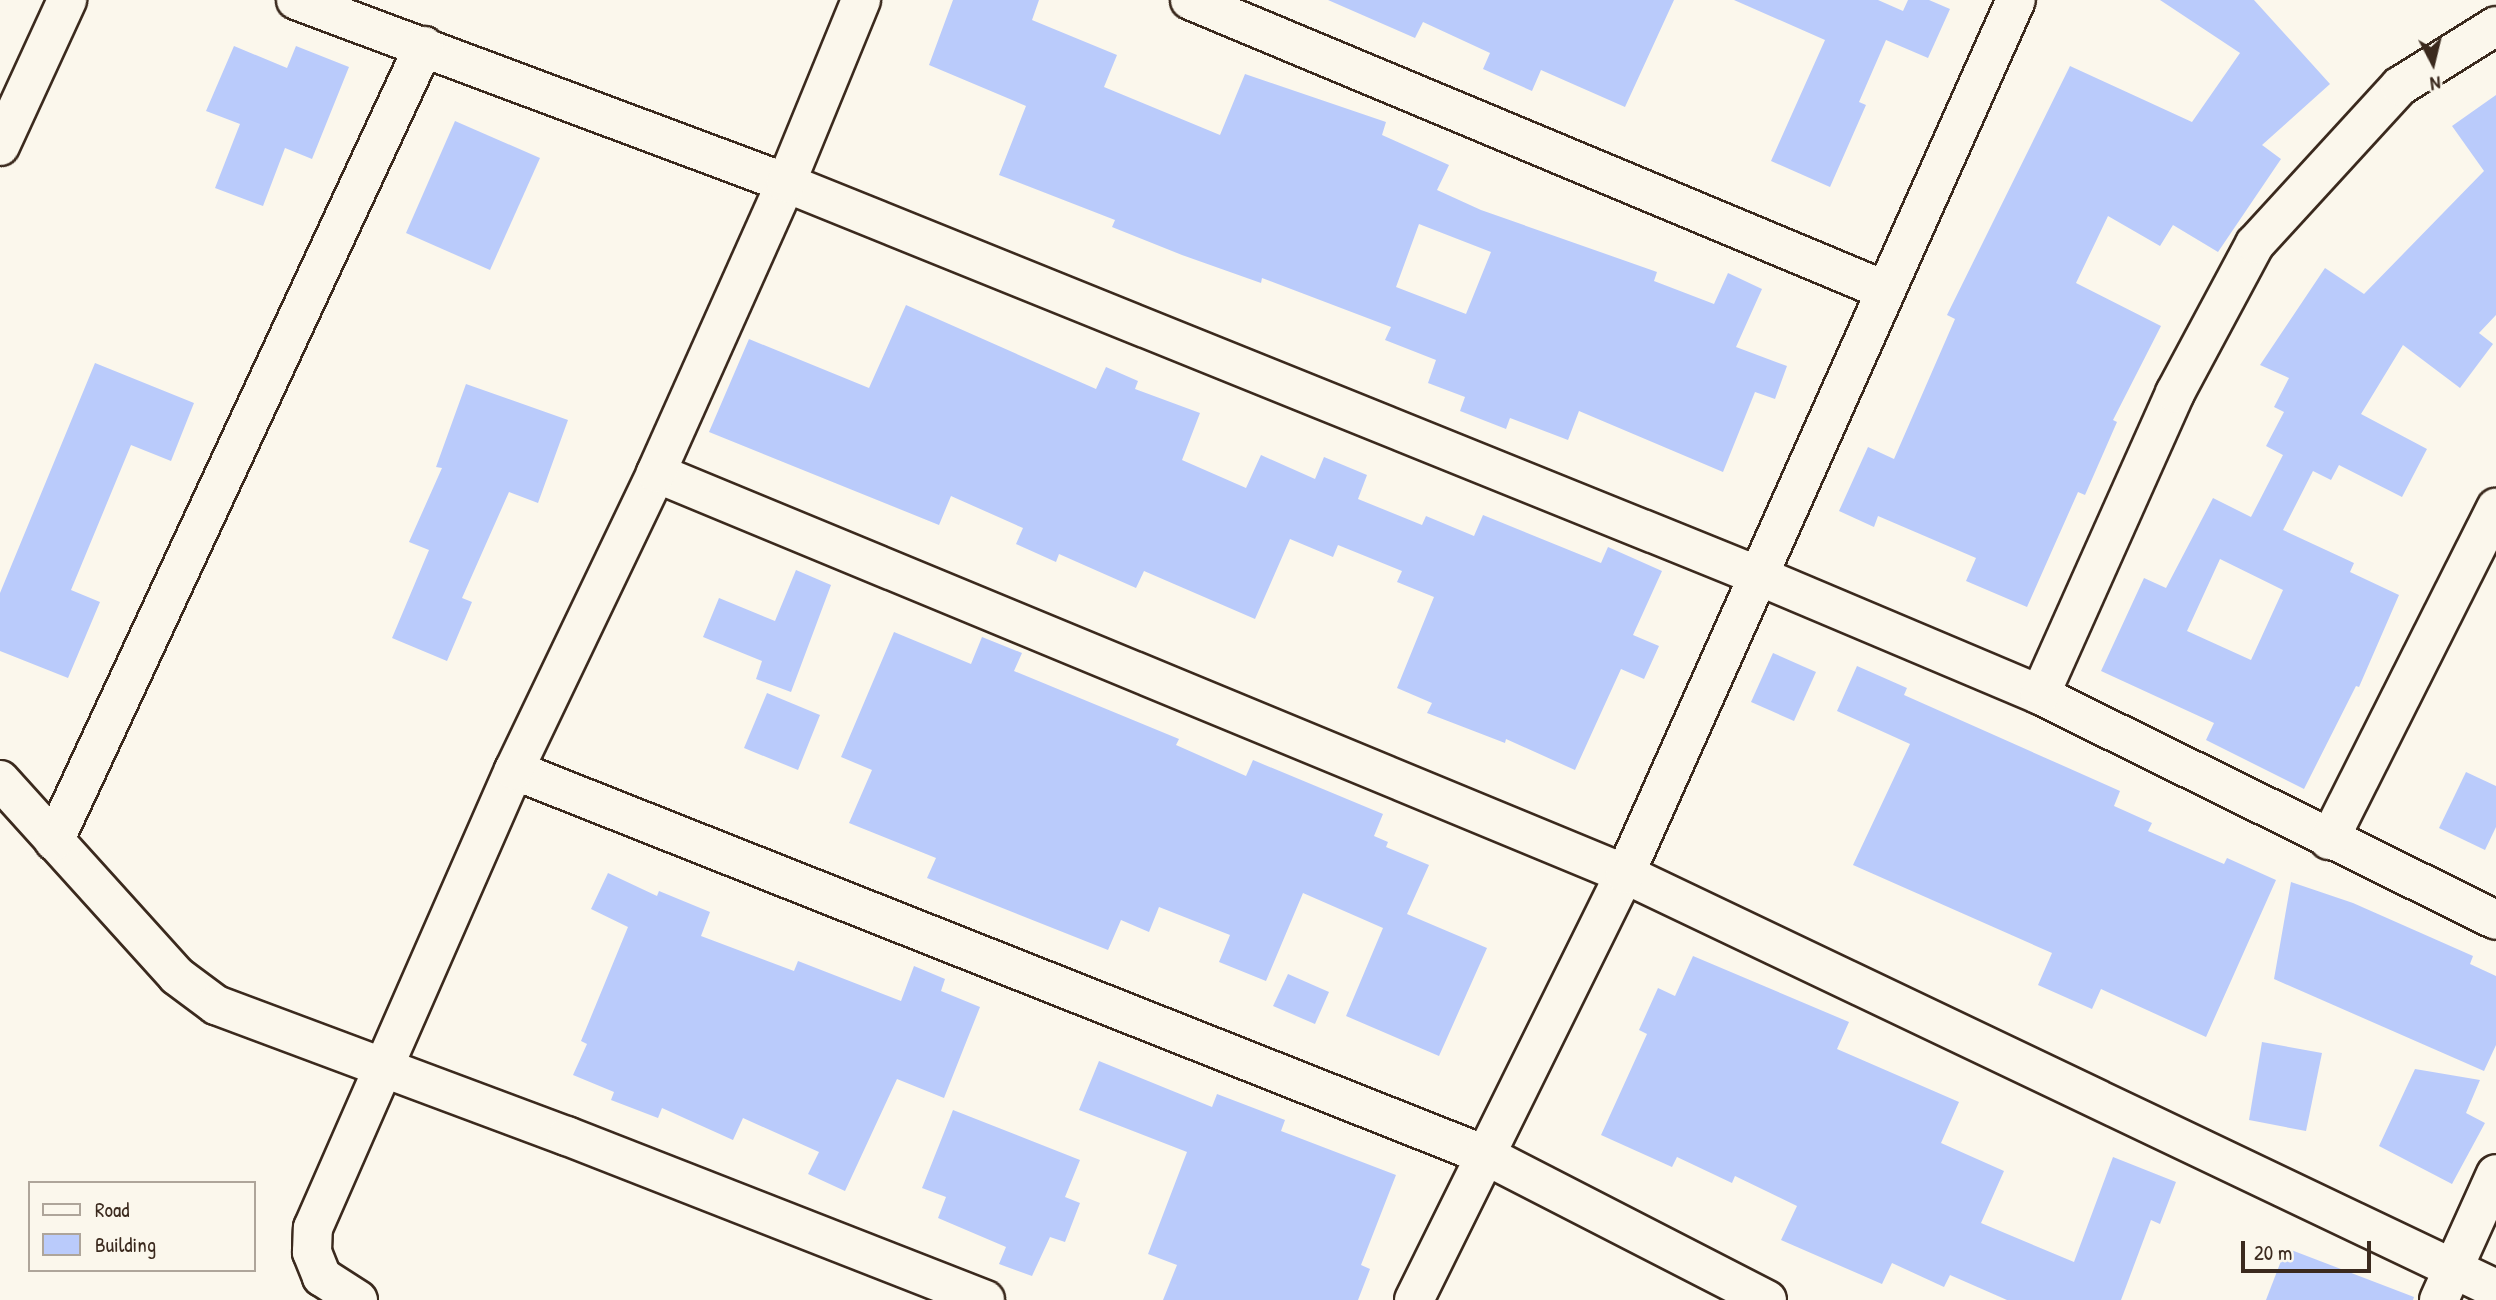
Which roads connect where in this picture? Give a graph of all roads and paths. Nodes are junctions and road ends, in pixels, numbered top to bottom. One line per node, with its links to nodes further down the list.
1 (66, 0): 8 (street)
2 (296, 0): 7 (street)
3 (861, 0): 9 (street)
4 (1190, 0): 10 (street)
5 (2009, 2): 10 (street)
6 (2496, 26): 14 (street)
7 (424, 46): 9 (street); 17 (street)
8 (0, 146)
9 (786, 183): 11 (street); 13 (street)
10 (1884, 290): 13 (street)
11 (656, 473): 15 (street); 19 (street)
12 (2496, 508): 18 (street)
13 (1761, 578): 14 (street); 19 (street)
14 (2039, 695): 18 (street)
15 (514, 770): 21 (street); 22 (street)
16 (0, 780): 17 (street)
17 (54, 841): 21 (street)
18 (2329, 841): 20 (street)
19 (1625, 874): 22 (street); 24 (street)
20 (2496, 920)
21 (384, 1068): 26 (street); 27 (street)
22 (1485, 1155): 28 (street); 29 (street)
23 (2496, 1174): 24 (street)
24 (2446, 1283): 25 (street)
25 (2496, 1289)
26 (358, 1300)
27 (985, 1300)
28 (1414, 1300)
29 (1767, 1300)

